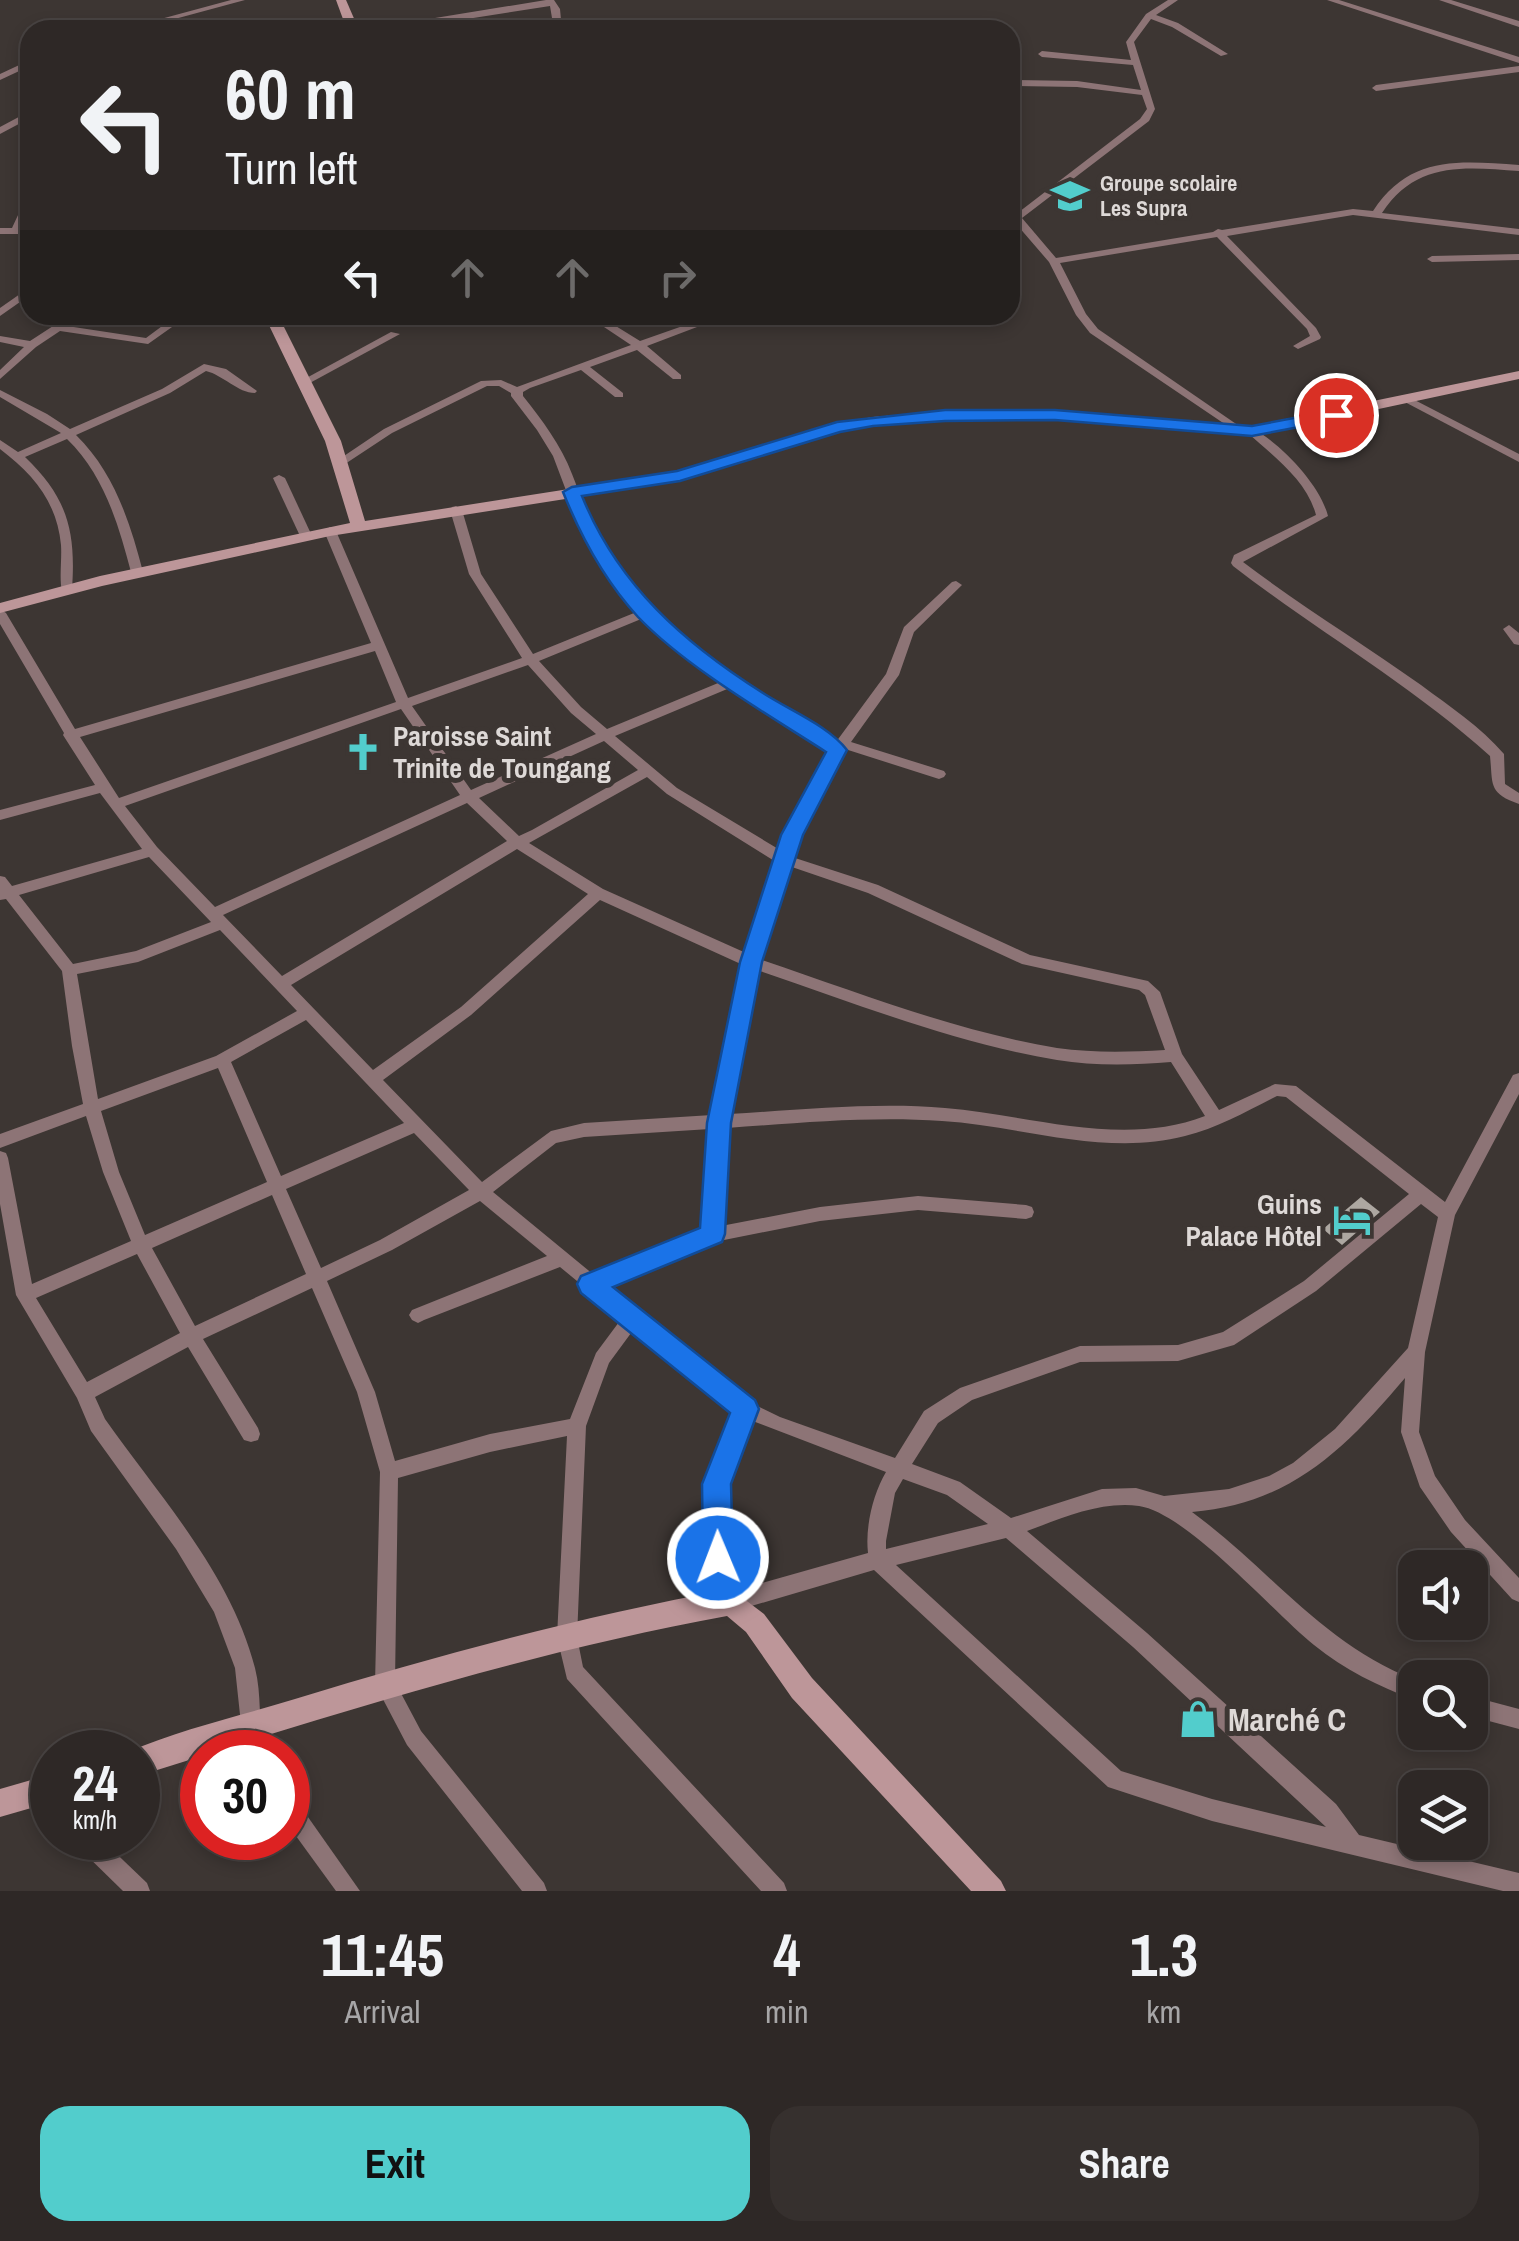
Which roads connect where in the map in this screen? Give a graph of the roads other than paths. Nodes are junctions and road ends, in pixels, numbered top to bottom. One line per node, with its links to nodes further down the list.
1 (241, 0): 7 (street)
2 (1174, 0): 6 (street)
3 (1330, 0): 12 (street)
4 (1443, 0): 9 (street)
5 (551, 2): 8 (street)
6 (1149, 16): 11 (street); 13 (street)
7 (163, 20)
8 (441, 20)
9 (1519, 24)
10 (1042, 54): 13 (street)
11 (1224, 54)
12 (1519, 60)
13 (1136, 64): 17 (street)
14 (1519, 70): 16 (street)
15 (1020, 83): 17 (street)
16 (1376, 88)
17 (1145, 93): 19 (street)
18 (1519, 168): 20 (street)
19 (1020, 213)
20 (1376, 214): 26 (street); 27 (street)
21 (20, 221): 23 (street)
22 (1020, 225): 30 (street)
23 (16, 230): 24 (street); 25 (street)
24 (20, 230)
25 (0, 231)
26 (1218, 232): 30 (street); 43 (street)
27 (1519, 232)
28 (1519, 257): 29 (street)
29 (1432, 259)
30 (1054, 261): 54 (street)
31 (20, 298): 32 (street)
32 (0, 313)
33 (62, 325): 38 (street)
34 (170, 325): 38 (street)
35 (276, 325): 48 (street)
36 (608, 325): 41 (street)
37 (694, 325): 41 (street)
38 (58, 328): 42 (street)
39 (394, 334): 48 (street)
40 (0, 339): 42 (street)
41 (639, 344): 44 (street); 47 (street)
42 (32, 345): 46 (street)
43 (1298, 346)
44 (581, 365): 50 (street); 52 (street)
45 (1519, 375): 53 (street)
46 (0, 376)
47 (677, 376)
48 (304, 382): 59 (street)
49 (252, 390): 55 (street)
50 (517, 391): 59 (street); 61 (street)
51 (0, 394): 55 (street)
52 (619, 395)
53 (1406, 398): 54 (street); 58 (street)
54 (1245, 431): 61 (street); 84 (street)
55 (69, 434): 57 (street); 66 (street)
56 (0, 443): 57 (street)
57 (18, 456): 68 (street)
58 (1519, 459)
59 (341, 462): 63 (street)
60 (279, 478): 65 (street)
61 (572, 492): 62 (street); 70 (street)
62 (456, 510): 63 (street); 74 (street)
63 (359, 526): 64 (street)
64 (330, 531): 65 (street); 73 (street)
65 (306, 536): 66 (street)
66 (137, 572): 68 (street)
67 (956, 585): 79 (street)
68 (66, 590): 69 (street)
69 (0, 611): 77 (street)
70 (646, 613): 74 (street); 75 (street)
71 (1519, 629): 72 (street)
72 (1519, 641)
73 (376, 646): 76 (street); 77 (street)
74 (530, 660): 76 (street); 78 (street)
75 (731, 682): 78 (street); 79 (street)
76 (404, 702): 83 (street); 85 (street)
77 (70, 734): 82 (street)
78 (605, 735): 80 (street); 83 (street)
79 (840, 747): 81 (street); 89 (street)
80 (647, 771): 87 (street); 89 (street)
81 (939, 774)
82 (103, 788): 85 (street); 86 (street)
83 (468, 796): 87 (street); 92 (street)
84 (1519, 799)
85 (115, 804): 88 (street)
86 (0, 815)
87 (517, 842): 91 (street); 95 (street)
88 (152, 851): 90 (street); 92 (street)
89 (783, 859): 93 (street); 97 (street)
90 (2, 890): 94 (street)
91 (598, 894): 93 (street); 99 (street)
92 (216, 919): 94 (street); 95 (street)
93 (751, 962): 97 (street); 103 (street)
94 (69, 970): 101 (street)
95 (279, 985): 96 (street)
96 (306, 1013): 98 (street); 99 (street)
97 (1175, 1056): 102 (street)
98 (222, 1060): 101 (street); 107 (street)
99 (373, 1079): 104 (street)
100 (1519, 1079): 111 (street)
101 (94, 1108): 105 (street); 113 (street)
102 (1216, 1119): 103 (street); 109 (street)
103 (719, 1123): 108 (street); 112 (street)
104 (418, 1124): 107 (street); 108 (street)
105 (0, 1142)
106 (0, 1158): 117 (street)
107 (276, 1187): 113 (street); 115 (street)
108 (481, 1192): 114 (street); 115 (street)
109 (1421, 1194): 111 (street); 126 (street)
110 (1026, 1212): 112 (street)
111 (1448, 1214): 121 (street)
112 (712, 1234): 116 (street)
113 (142, 1246): 117 (street); 120 (street)
114 (560, 1259): 116 (street); 118 (street)
115 (314, 1277): 120 (street); 127 (street)
116 (590, 1284): 119 (street)
117 (25, 1295): 122 (street)
118 (418, 1315)
119 (632, 1318): 123 (street); 124 (street)
120 (190, 1337): 122 (street); 125 (street)
121 (1416, 1352): 128 (street); 131 (street)
122 (84, 1393): 138 (street)
123 (745, 1409): 126 (street); 132 (street)
124 (577, 1426): 127 (street); 133 (street)
125 (251, 1434)
126 (902, 1466): 129 (street); 130 (street)
127 (389, 1472): 134 (street)
128 (1165, 1505): 129 (street); 135 (street)
129 (1009, 1528): 130 (street); 143 (street)
130 (878, 1561): 132 (street); 143 (street)
131 (1519, 1592)
132 (731, 1602): 133 (street); 150 (street)
133 (567, 1637): 134 (street); 149 (street)
134 (385, 1684): 139 (street); 148 (street)
135 (1398, 1684)
136 (1488, 1711): 137 (street)
137 (1519, 1720)
138 (249, 1730)
139 (276, 1730)
140 (30, 1798): 141 (street)
141 (0, 1803)
142 (310, 1838): 147 (street)
143 (1352, 1841): 145 (street)
144 (107, 1860): 146 (street)
145 (1519, 1884)
146 (139, 1891)
147 (349, 1891)
148 (536, 1891)
149 (776, 1891)
150 (991, 1891)

